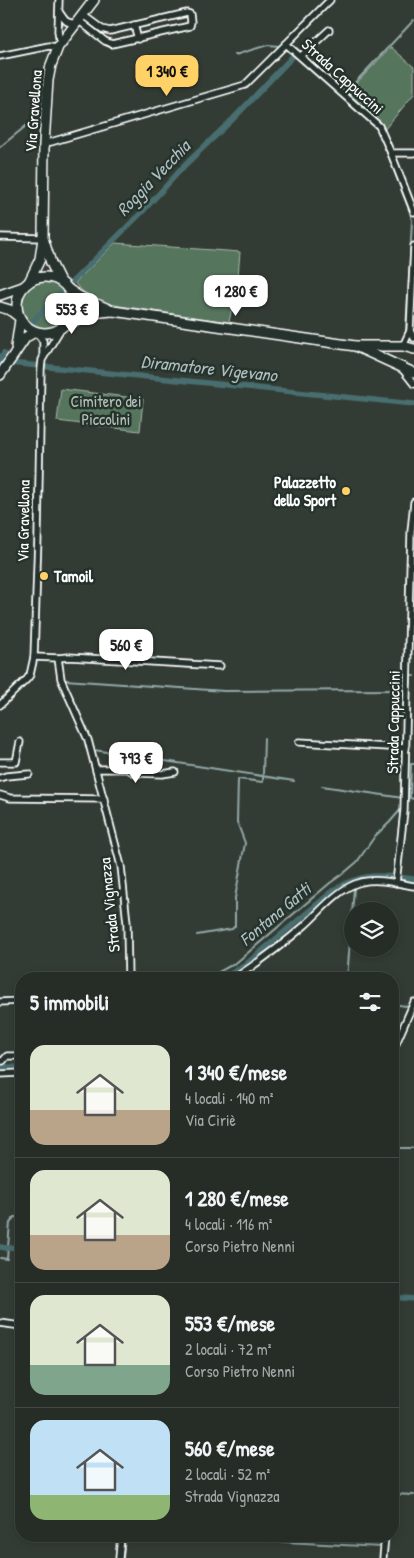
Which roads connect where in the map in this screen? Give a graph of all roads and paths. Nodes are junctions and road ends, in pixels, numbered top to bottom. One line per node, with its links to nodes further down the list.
1 (59, 0): 4 (street)
2 (94, 0): 5 (main road, Via Gravellona)
3 (330, 0): 9 (street)
4 (60, 13): 5 (street); 10 (street)
5 (79, 19): 6 (street); 8 (street); 10 (main road, Via Gravellona)
6 (134, 25): 8 (street); 8 (street)
7 (329, 30): 12 (street)
8 (138, 39)
9 (286, 44): 12 (street, Strada Cappuccini); 13 (street)
10 (59, 46): 11 (street); 13 (main road, Via Gravellona)
11 (0, 56)
12 (301, 56): 14 (street, Strada Cappuccini)
13 (44, 144): 18 (main road, Via Gravellona)
14 (391, 153): 15 (street); 16 (street, Strada Cappuccini)
15 (414, 153)
16 (414, 212)
17 (0, 237): 18 (street)
18 (43, 238): 22 (main road, Via Gravellona); 23 (main road, Via Gravellona)
19 (414, 246): 20 (street)
20 (413, 262): 21 (street)
21 (413, 277): 29 (street)
22 (26, 285): 23 (main road); 24 (main road); 27 (main road)
23 (65, 286): 26 (main road); 28 (main road)
24 (0, 296)
25 (0, 307): 27 (main road)
26 (113, 311): 28 (main road); 32 (main road)
27 (20, 319): 30 (main road); 35 (main road)
28 (62, 328): 30 (main road); 36 (street, Via Gravellona)
29 (410, 331): 31 (street); 33 (street)
30 (36, 333): 35 (main road); 36 (street)
31 (414, 338)
32 (355, 346): 33 (main road); 37 (main road)
33 (404, 346): 34 (main road); 37 (main road)
34 (414, 349)
35 (15, 353): 38 (main road)
36 (42, 360): 42 (street, Via Gravellona)
37 (400, 366): 39 (main road); 40 (street)
38 (2, 373)
39 (414, 373)
40 (414, 384)
41 (414, 502): 48 (street, Strada Cappuccini)
42 (34, 657): 43 (street); 45 (street, Via Gravellona)
43 (58, 658): 44 (street); 50 (street, Strada Vignazza)
44 (220, 666)
45 (0, 704)
46 (20, 742): 49 (street)
47 (298, 742): 48 (street)
48 (406, 748): 56 (street, Strada Cappuccini)
49 (0, 762)
50 (96, 769): 51 (street); 55 (street, Strada Vignazza)
51 (174, 772)
52 (29, 774): 53 (street)
53 (0, 778)
54 (0, 795): 55 (street)
55 (104, 799): 58 (street, Strada Vignazza)
56 (396, 883): 57 (street); 59 (street)
57 (414, 886)
58 (128, 972)
59 (243, 972)
60 (15, 1001): 61 (street)
61 (0, 1002)
62 (414, 1002): 63 (street)
63 (399, 1037)
64 (15, 1056): 65 (street)
65 (0, 1061)
66 (15, 1073): 67 (street)
67 (0, 1074)
68 (0, 1323): 69 (street)
69 (15, 1325)
70 (120, 1542): 72 (street)
71 (384, 1542): 73 (street)
72 (119, 1558)
73 (383, 1558)

